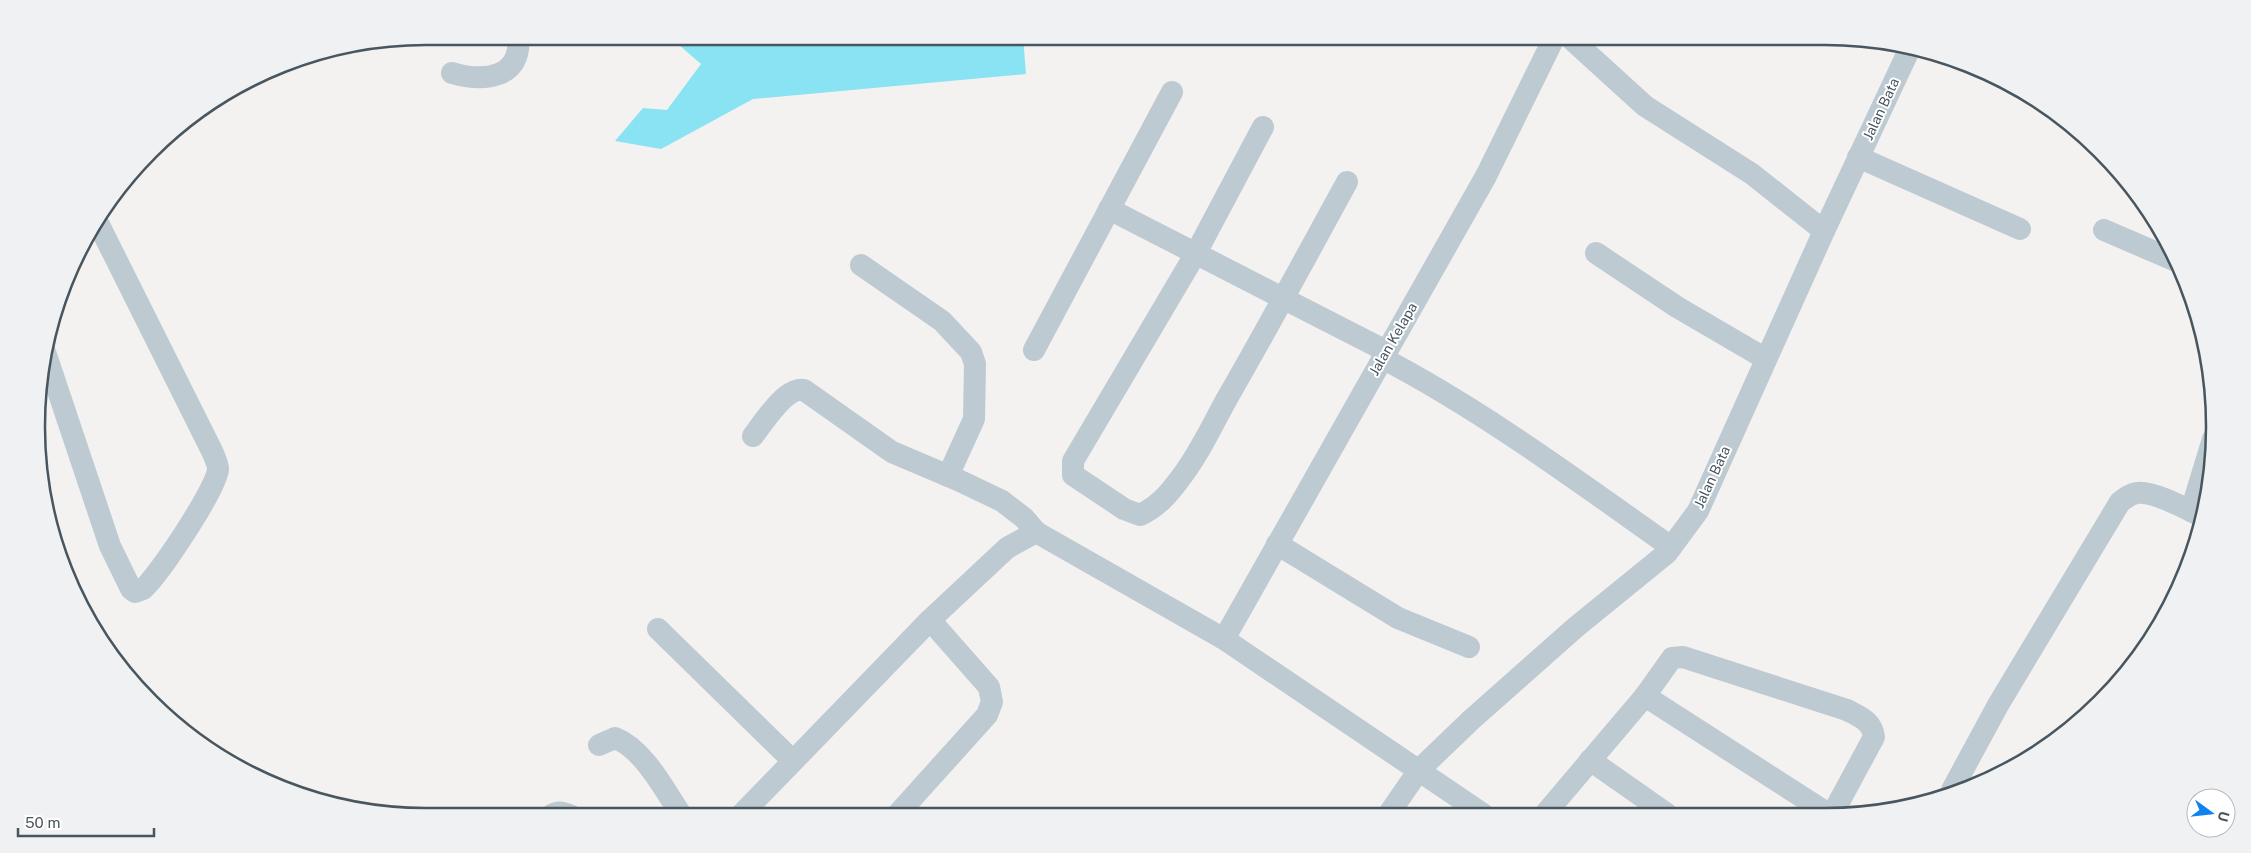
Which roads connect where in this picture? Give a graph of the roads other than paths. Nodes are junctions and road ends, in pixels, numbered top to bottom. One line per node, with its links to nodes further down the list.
1 (519, 45): 5 (street)
2 (1553, 45): 21 (street, Jalan Kelapa)
3 (1569, 45): 14 (street)
4 (1907, 54): 8 (street, Jalan Bata)
5 (452, 73)
6 (1172, 92): 10 (street)
7 (1263, 127): 16 (street)
8 (1858, 157): 12 (street); 14 (street, Jalan Bata)
9 (1347, 182): 19 (street)
10 (1109, 209): 16 (street); 20 (street)
11 (101, 228): 23 (street)
12 (2020, 229)
13 (2104, 230): 17 (street)
14 (1824, 231): 22 (street, Jalan Bata)
15 (1596, 253): 22 (street)
16 (1196, 254): 19 (street); 19 (street)
17 (2166, 257)
18 (861, 265): 25 (street)
19 (1283, 300): 21 (street)
20 (1034, 350)
21 (1384, 355): 28 (street, Jalan Kelapa); 29 (street)
22 (1766, 358): 29 (street, Jalan Bata)
23 (50, 366)
24 (752, 436): 25 (street)
25 (948, 476): 27 (street)
26 (2196, 514): 39 (street)
27 (1036, 532): 30 (street); 32 (street)
28 (1277, 544): 32 (street, Jalan Kelapa); 33 (street)
29 (1671, 547): 38 (street, Jalan Bata)
30 (930, 620): 37 (street); 42 (street)
31 (658, 628): 37 (street)
32 (1224, 639): 38 (street)
33 (1469, 647)
34 (1646, 696): 36 (street); 47 (street); 48 (street)
35 (599, 745): 40 (street)
36 (1590, 760): 45 (street); 46 (street)
37 (794, 761): 41 (street)
38 (1419, 770): 43 (street, Jalan Bata); 44 (street)
39 (1955, 785)
40 (676, 808)
41 (748, 808)
42 (903, 808)
43 (1392, 808)
44 (1474, 808)
45 (1550, 808)
46 (1658, 808)
47 (1817, 808)
48 (1836, 808)

